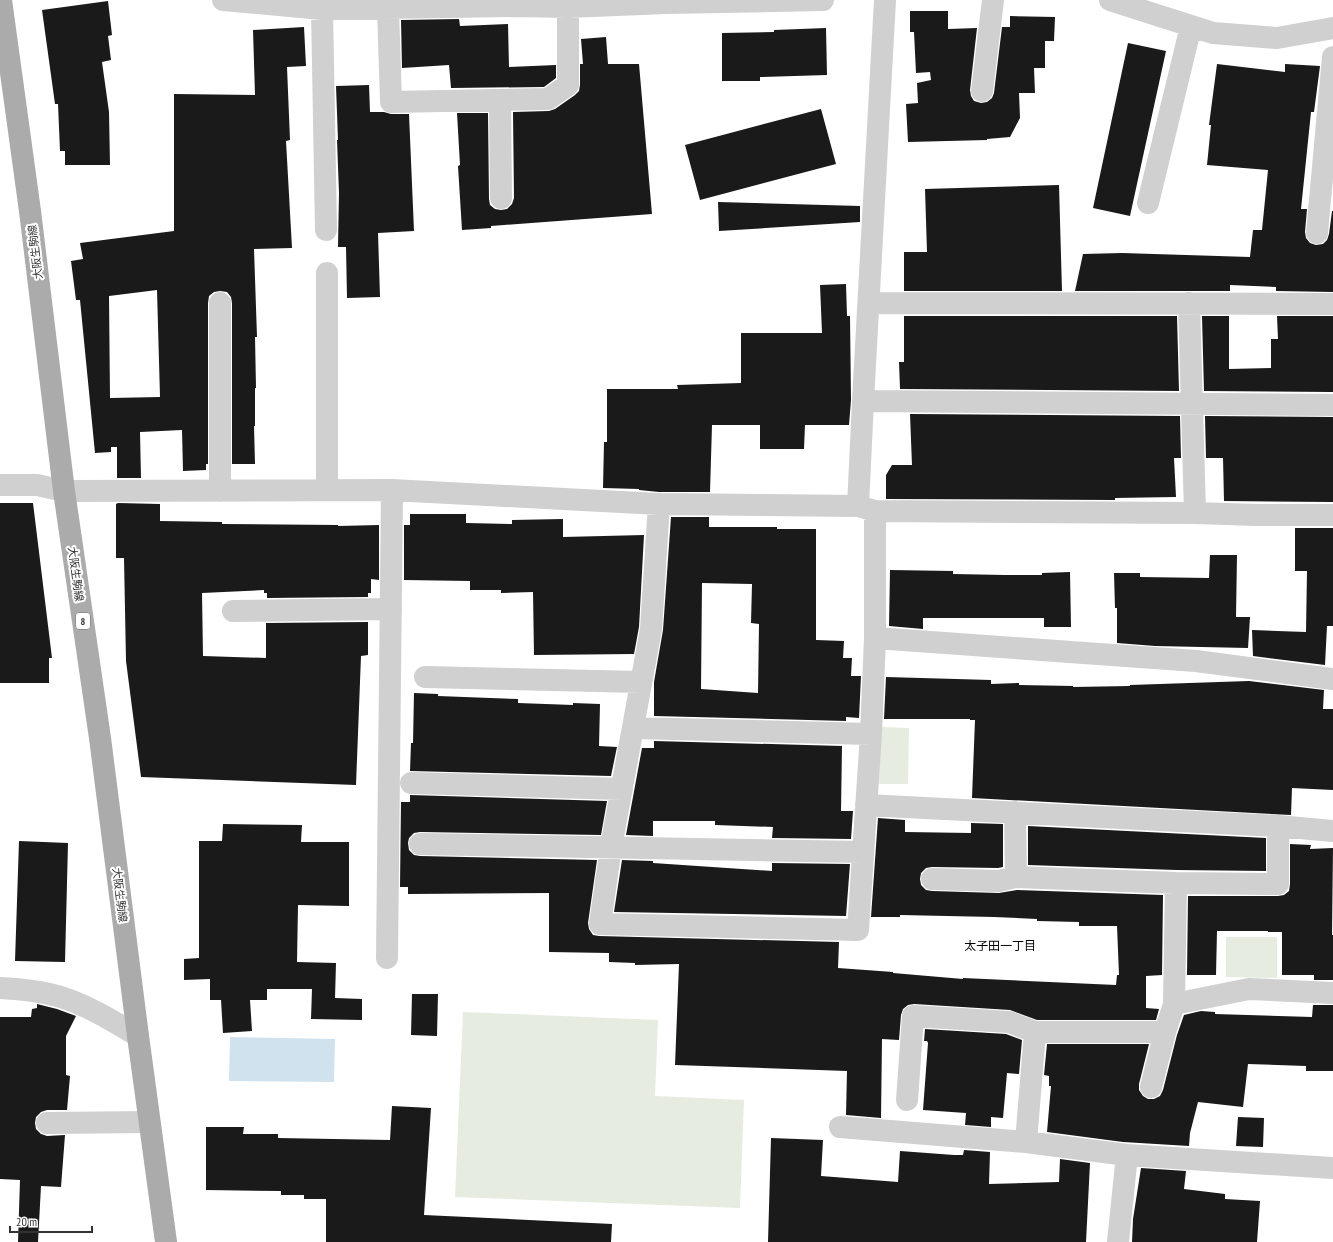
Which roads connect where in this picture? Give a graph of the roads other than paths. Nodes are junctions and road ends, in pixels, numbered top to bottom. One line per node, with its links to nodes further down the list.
1 (1, 0): 35 (main road, 大阪生駒線 / 8)
2 (223, 0): 11 (street)
3 (823, 0): 7 (street)
4 (885, 0): 26 (street)
5 (993, 0): 17 (street)
6 (1110, 0): 14 (street)
7 (785, 1): 8 (street)
8 (666, 2): 12 (street)
9 (516, 3): 10 (street); 12 (street)
10 (416, 4): 13 (street)
11 (314, 5): 13 (street); 22 (street)
12 (568, 7): 18 (street)
13 (388, 9): 18 (street)
14 (1191, 26): 15 (street); 21 (street)
15 (1333, 28)
16 (1333, 57): 20 (street)
17 (982, 91)
18 (500, 100): 19 (street)
19 (501, 198)
20 (1326, 199): 23 (street)
21 (1148, 203)
22 (326, 230)
23 (1316, 233)
24 (327, 273): 33 (street)
25 (220, 303): 36 (street)
26 (869, 303): 27 (street); 29 (street)
27 (1190, 303): 28 (street); 30 (street)
28 (1333, 304)
29 (863, 401): 30 (street); 38 (street)
30 (1192, 404): 31 (street); 39 (street)
31 (1333, 405)
32 (0, 485): 35 (street)
33 (327, 490): 34 (street); 36 (street)
34 (392, 490): 37 (street); 41 (street)
35 (64, 491): 36 (street); 67 (main road, 大阪生駒線 / 8)
36 (220, 491)
37 (659, 504): 38 (street); 46 (street)
38 (867, 508): 39 (street); 43 (street)
39 (1194, 512): 40 (street)
40 (1333, 516)
41 (391, 609): 42 (street); 61 (street)
42 (233, 611)
43 (875, 638): 45 (street); 48 (street)
44 (425, 677): 46 (street)
45 (1333, 679)
46 (641, 682): 47 (street)
47 (633, 728): 48 (street); 50 (street)
48 (870, 734): 51 (street)
49 (411, 783): 50 (street)
50 (622, 789): 56 (street)
51 (866, 805): 52 (street); 57 (street)
52 (1016, 812): 53 (street); 58 (street)
53 (1278, 826): 54 (street); 60 (street)
54 (1333, 831)
55 (420, 844): 56 (street)
56 (611, 847): 57 (street); 57 (street)
57 (863, 852)
58 (1016, 877): 59 (street); 60 (street)
59 (932, 878)
60 (1176, 883): 64 (street)
61 (387, 958)
62 (0, 988): 67 (street)
63 (1333, 993): 64 (street)
64 (1174, 1004): 66 (street)
65 (1035, 1032): 66 (street); 69 (street); 73 (street)
66 (1165, 1032): 68 (street)
67 (138, 1036): 70 (main road, 大阪生駒線 / 8)
68 (1151, 1087)
69 (907, 1100)
70 (149, 1122): 71 (street); 76 (main road, 大阪生駒線 / 8)
71 (47, 1123)
72 (840, 1127): 73 (street)
73 (1026, 1142): 74 (street)
74 (1126, 1155): 75 (street); 77 (street)
75 (1333, 1168)
76 (166, 1242)
77 (1118, 1242)

